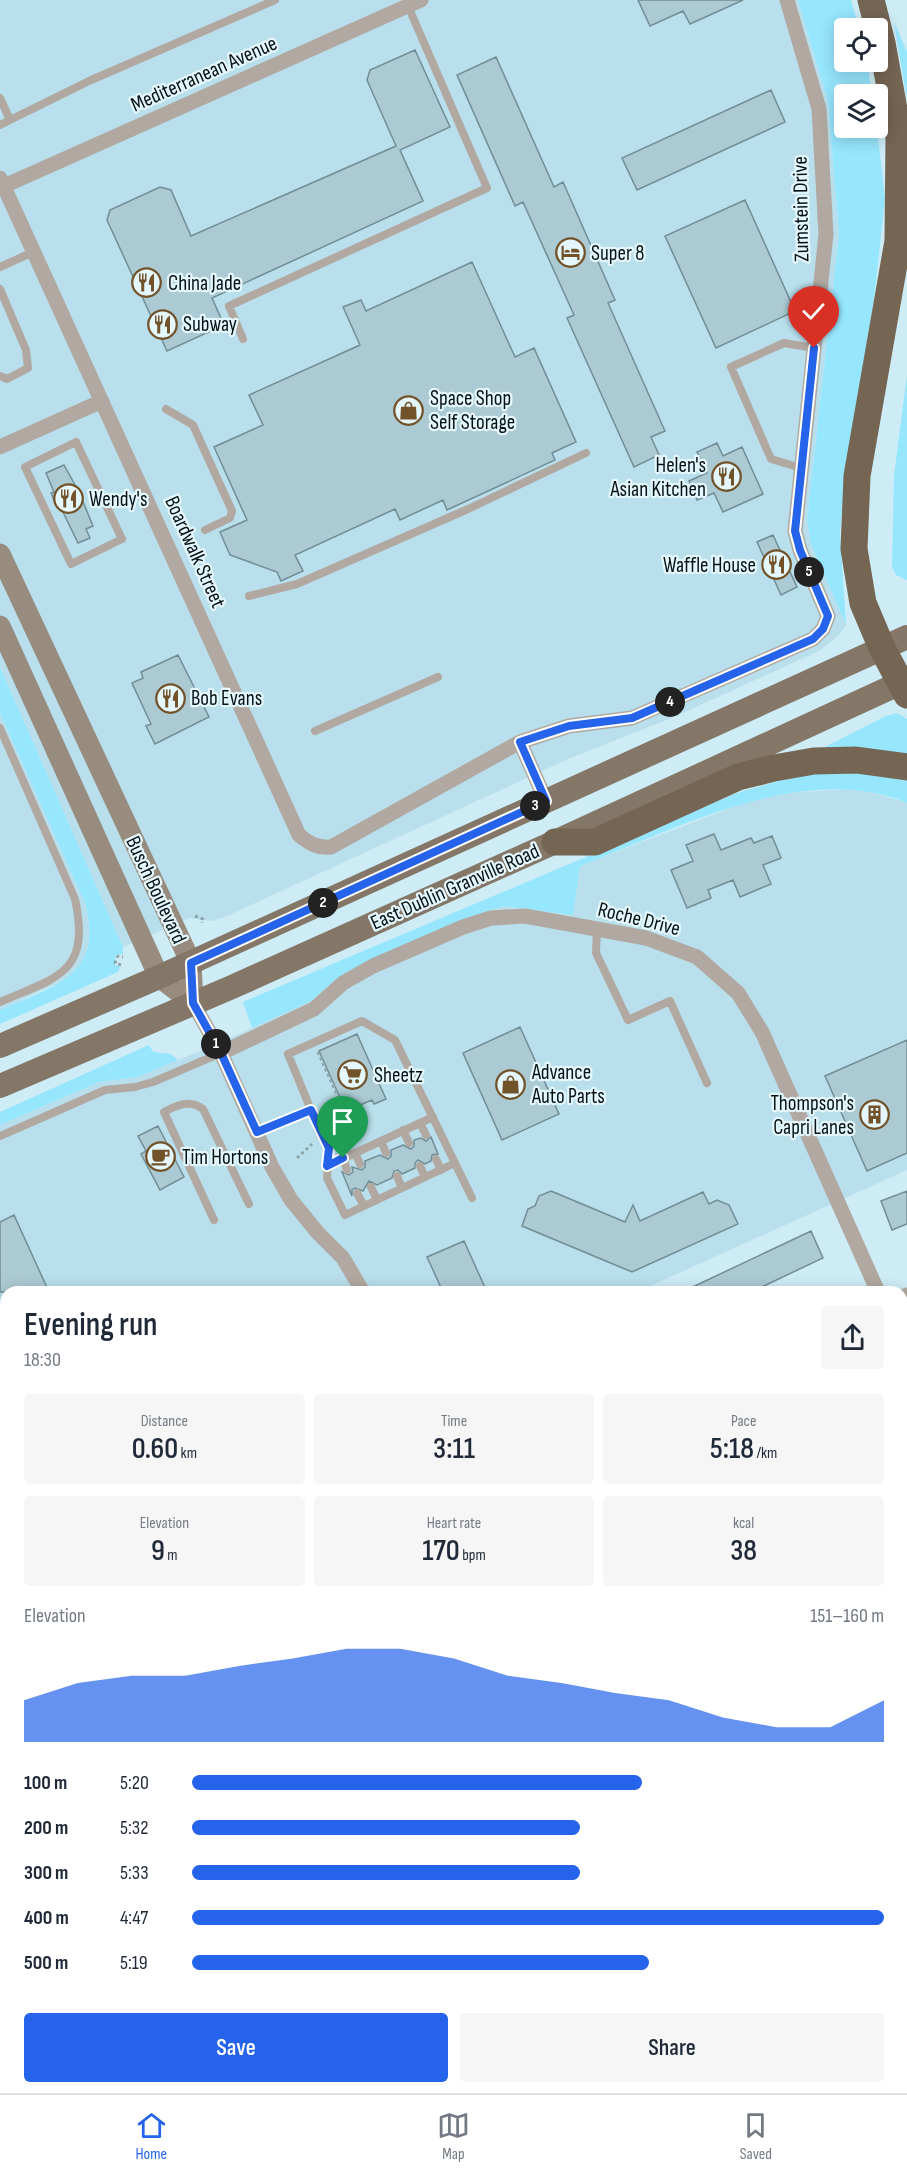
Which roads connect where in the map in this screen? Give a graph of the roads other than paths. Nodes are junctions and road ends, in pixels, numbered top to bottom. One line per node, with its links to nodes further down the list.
1 (275, 0): 6 (lane)
2 (787, 0): 13 (street, Zumstein Drive)
3 (871, 0): 26 (highway)
4 (414, 3): 8 (street, Mediterranean Avenue); 12 (lane)
5 (0, 98): 6 (lane)
6 (10, 120): 7 (lane)
7 (0, 125)
8 (2, 182): 9 (street, Boardwalk Street)
9 (33, 252): 10 (lane); 15 (street, Boardwalk Street)
10 (0, 267)
11 (0, 289): 14 (lane)
12 (243, 339)
13 (814, 348): 19 (street, Zumstein Drive); 19 (lane)
14 (0, 376)
15 (102, 401): 17 (street); 31 (street, Boardwalk Street)
16 (166, 410): 20 (lane)
17 (0, 447)
18 (586, 453): 23 (lane)
19 (801, 468): 31 (street, Zumstein Drive)
20 (205, 530)
21 (122, 540): 21 (lane)
22 (0, 554): 36 (main road, Busch Boulevard)
23 (249, 596)
24 (0, 626): 37 (main road, Busch Boulevard)
25 (907, 637): 26 (main road, East Dublin Granville Road)
26 (882, 648): 28 (highway); 33 (main road, East Dublin Granville Road)
27 (438, 677): 30 (lane)
28 (904, 686): 34 (main road, East Dublin Granville Road)
29 (0, 728): 38 (lane)
30 (315, 731)
31 (520, 742): 33 (street)
32 (907, 767): 34 (highway)
33 (546, 801): 36 (main road, East Dublin Granville Road)
34 (555, 842): 39 (main road, East Dublin Granville Road)
35 (597, 929): 41 (street, Roche Drive); 42 (lane); 74 (street, Roche Drive)
36 (191, 963): 37 (main road, East Dublin Granville Road); 39 (main road, Busch Boulevard)
37 (159, 977): 39 (main road, Busch Boulevard); 40 (main road, East Dublin Granville Road)
38 (0, 1002)
39 (193, 1003): 41 (street); 43 (main road, East Dublin Granville Road)
40 (0, 1046)
41 (221, 1053): 48 (street); 50 (lane)
42 (707, 1083)
43 (0, 1086)
44 (311, 1110): 45 (lane); 48 (lane); 59 (lane)
45 (433, 1117): 46 (lane); 57 (lane)
46 (420, 1123): 47 (lane); 49 (lane)
47 (403, 1130): 51 (lane); 52 (lane)
48 (257, 1132): 73 (street)
49 (426, 1135)
50 (0, 1136)
51 (381, 1141): 53 (lane); 54 (lane)
52 (409, 1143)
53 (355, 1153): 55 (lane); 58 (lane)
54 (386, 1153)
55 (343, 1158): 59 (lane); 61 (lane)
56 (436, 1159): 62 (lane)
57 (455, 1163): 62 (lane); 68 (lane)
58 (360, 1164)
59 (327, 1166): 71 (lane)
60 (420, 1166): 64 (lane)
61 (347, 1170)
62 (441, 1170): 64 (lane)
63 (397, 1176): 66 (lane)
64 (425, 1177): 66 (lane)
65 (371, 1187): 69 (lane)
66 (402, 1188): 69 (lane)
67 (357, 1193): 71 (lane)
68 (472, 1198)
69 (377, 1200): 71 (lane)
70 (249, 1204): 72 (lane)
71 (364, 1206)
72 (214, 1220)
73 (359, 1286)
74 (875, 1286)

